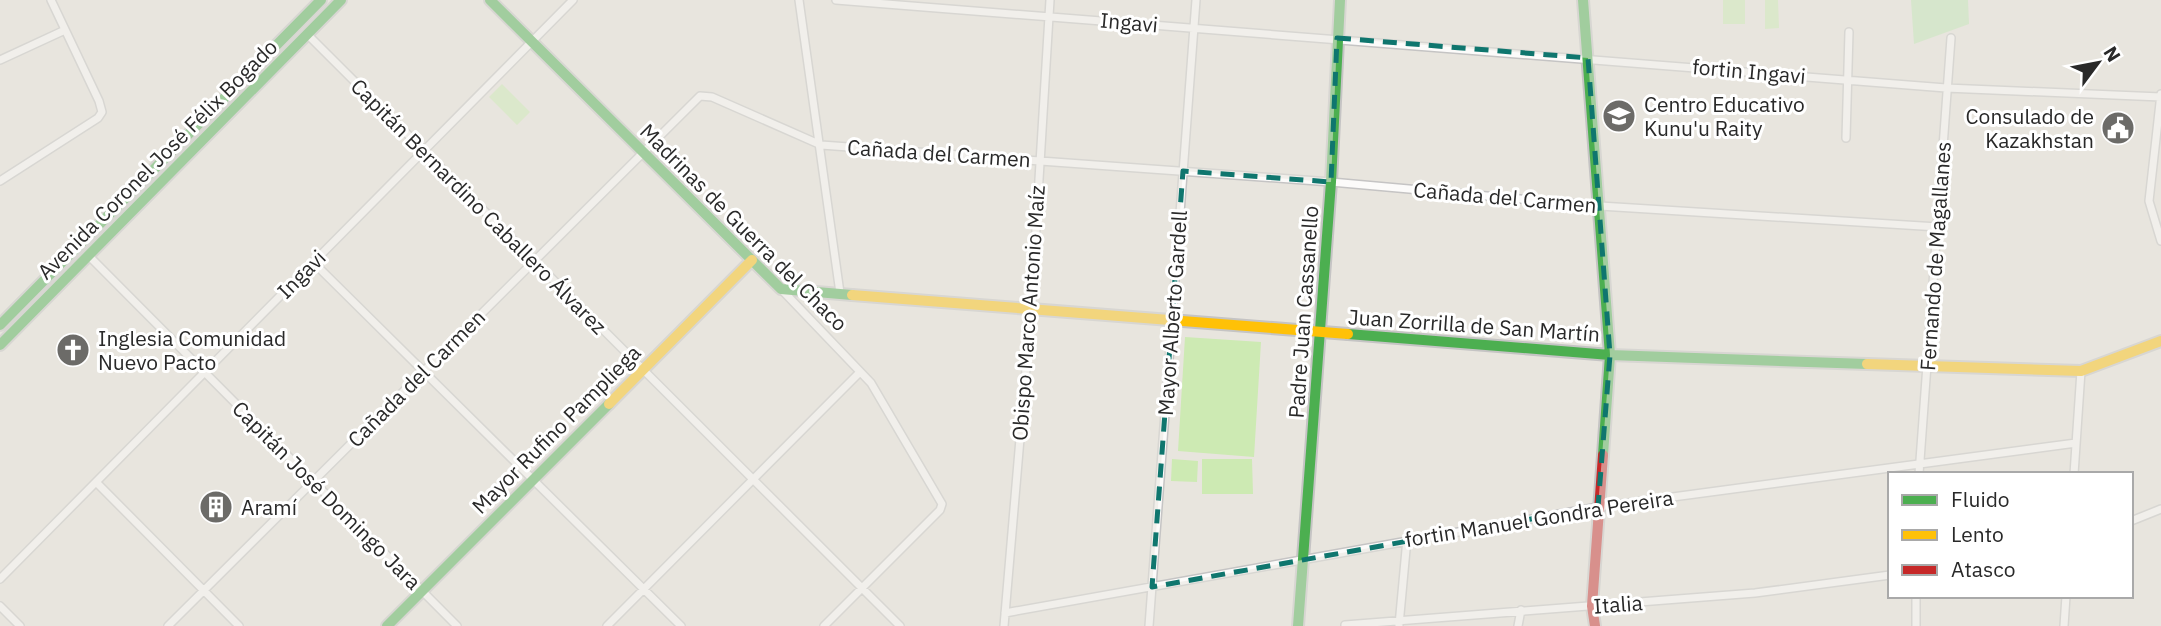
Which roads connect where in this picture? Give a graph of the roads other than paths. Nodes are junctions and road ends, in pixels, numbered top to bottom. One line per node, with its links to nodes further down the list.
1 (51, 0): 15 (street)
2 (321, 0): 13 (street, Avenida Coronel José Félix Bogado)
3 (341, 0): 17 (street, Avenida Coronel José Félix Bogado)
4 (490, 0): 20 (street, Madrinas de Guerra del Chaco)
5 (573, 0): 20 (street, Ingavi)
6 (800, 0): 27 (street)
7 (836, 0): 12 (street, Ingavi)
8 (1050, 0): 12 (street, Obispo Marco Antonio Maíz)
9 (1196, 0): 14 (street, Mayor Alberto Gardell)
10 (1340, 0): 18 (street, Padre Juan Cassanello)
11 (1583, 0): 21 (street)
12 (1049, 15): 14 (street, Ingavi); 30 (street, Obispo Marco Antonio Maíz)
13 (296, 24): 17 (street, Capitán Bernardino Caballero Álvarez); 37 (street, Avenida Coronel José Félix Bogado)
14 (1194, 27): 18 (street, Ingavi); 31 (street, Mayor Alberto Gardell)
15 (65, 30): 22 (street); 32 (street)
16 (1849, 32): 23 (street)
17 (308, 35): 28 (street, Capitán Bernardino Caballero Álvarez); 38 (street, Avenida Coronel José Félix Bogado)
18 (1337, 38): 21 (street, fortin Ingavi); 33 (street, Padre Juan Cassanello)
19 (1951, 38): 24 (street, Fernando de Magallanes)
20 (532, 41): 28 (street, Ingavi); 29 (street, Madrinas de Guerra del Chaco)
21 (1588, 58): 23 (street, fortin Ingavi); 34 (street)
22 (0, 60)
23 (1847, 80): 24 (street, fortin Ingavi); 26 (street)
24 (1946, 88): 25 (street, fortin Ingavi); 35 (street, Fernando de Magallanes)
25 (2161, 96): 36 (street)
26 (1846, 138)
27 (821, 145): 29 (street, Cañada del Carmen); 30 (street, Cañada del Carmen); 43 (street)
28 (424, 151): 39 (street, Capitán Bernardino Caballero Álvarez); 41 (street, Ingavi)
29 (642, 151): 39 (street, Cañada del Carmen); 40 (street, Madrinas de Guerra del Chaco)
30 (1038, 160): 31 (street, Cañada del Carmen); 44 (street, Obispo Marco Antonio Maíz)
31 (1183, 171): 33 (street, Cañada del Carmen); 45 (street, Mayor Alberto Gardell)
32 (0, 181)
33 (1331, 182): 34 (street, Cañada del Carmen); 47 (street, Padre Juan Cassanello)
34 (1600, 206): 35 (street, Cañada del Carmen); 50 (street)
35 (1938, 227): 51 (street, Fernando de Magallanes)
36 (2161, 241)
37 (77, 245): 38 (street, Capitán José Domingo Jara); 46 (street, Avenida Coronel José Félix Bogado)
38 (89, 256): 49 (street, Avenida Coronel José Félix Bogado); 55 (street, Capitán José Domingo Jara)
39 (533, 260): 52 (street, Capitán Bernardino Caballero Álvarez); 53 (street, Cañada del Carmen)
40 (752, 260): 42 (street, Madrinas de Guerra del Chaco); 52 (street, Mayor Rufino Pampliega)
41 (313, 262): 53 (street); 55 (street, Ingavi)
42 (781, 289): 43 (street, Juan Zorrilla de San Martín); 56 (street, Madrinas de Guerra del Chaco)
43 (840, 293): 44 (street, Juan Zorrilla de San Martín)
44 (1031, 310): 45 (street, Juan Zorrilla de San Martín); 82 (street, Obispo Marco Antonio Maíz)
45 (1172, 319): 47 (street, Juan Zorrilla de San Martín); 72 (street, Mayor Alberto Gardell)
46 (0, 325)
47 (1321, 332): 50 (street, Juan Zorrilla de San Martín); 69 (street, Padre Juan Cassanello)
48 (2161, 341): 54 (street, Juan Zorrilla de San Martín)
49 (0, 345)
50 (1610, 355): 51 (street, Juan Zorrilla de San Martín); 65 (street)
51 (1927, 363): 54 (street, Juan Zorrilla de San Martín); 58 (street, Fernando de Magallanes)
52 (643, 369): 61 (street, Mayor Rufino Pampliega); 62 (street, Capitán Bernardino Caballero Álvarez)
53 (423, 371): 61 (street); 63 (street, Cañada del Carmen)
54 (2081, 371): 57 (street)
55 (204, 372): 63 (street, Capitán José Domingo Jara); 64 (street, Ingavi)
56 (860, 372): 62 (street); 73 (street, Madrinas de Guerra del Chaco)
57 (2076, 443): 58 (street, fortin Manuel Gondra Pereira); 60 (street)
58 (1919, 464): 59 (street, Fernando de Magallanes); 65 (street, fortin Manuel Gondra Pereira)
59 (1919, 472)
60 (2074, 472)
61 (533, 480): 74 (street); 76 (street, Mayor Rufino Pampliega)
62 (753, 480): 73 (street, Capitán Bernardino Caballero Álvarez); 74 (street)
63 (313, 481): 75 (street, Cañada del Carmen); 76 (street, Capitán José Domingo Jara)
64 (96, 482): 71 (street, Ingavi); 75 (street)
65 (1598, 507): 68 (street, fortin Manuel Gondra Pereira); 80 (street)
66 (2161, 509): 67 (street)
67 (2133, 520)
68 (1407, 539): 69 (street, fortin Manuel Gondra Pereira); 83 (street)
69 (1304, 558): 72 (street, fortin Manuel Gondra Pereira); 96 (street, Padre Juan Cassanello)
70 (1888, 575): 80 (street, Italia)
71 (0, 579)
72 (1152, 587): 82 (street, fortin Manuel Gondra Pereira); 95 (street, Mayor Alberto Gardell)
73 (862, 588): 92 (street); 93 (street, Capitán Bernardino Caballero Álvarez)
74 (644, 589): 90 (street); 91 (street)
75 (204, 590): 86 (street, Cañada del Carmen); 87 (street)
76 (422, 591): 88 (street, Mayor Rufino Pampliega); 89 (street, Capitán José Domingo Jara)
77 (1916, 598): 99 (street)
78 (2066, 598): 100 (street)
79 (0, 606): 85 (street)
80 (1592, 606): 81 (street, Italia); 98 (street)
81 (1521, 610): 83 (street, Italia); 97 (street)
82 (1005, 613): 94 (street, Obispo Marco Antonio Maíz)
83 (1399, 624): 84 (street, Italia)
84 (1345, 625)
85 (20, 626)
86 (168, 626)
87 (239, 626)
88 (387, 626)
89 (457, 626)
90 (607, 626)
91 (681, 626)
92 (824, 626)
93 (900, 626)
94 (1004, 626)
95 (1149, 626)
96 (1298, 626)
97 (1518, 626)
98 (1595, 626)
99 (1916, 626)
100 (2064, 626)

